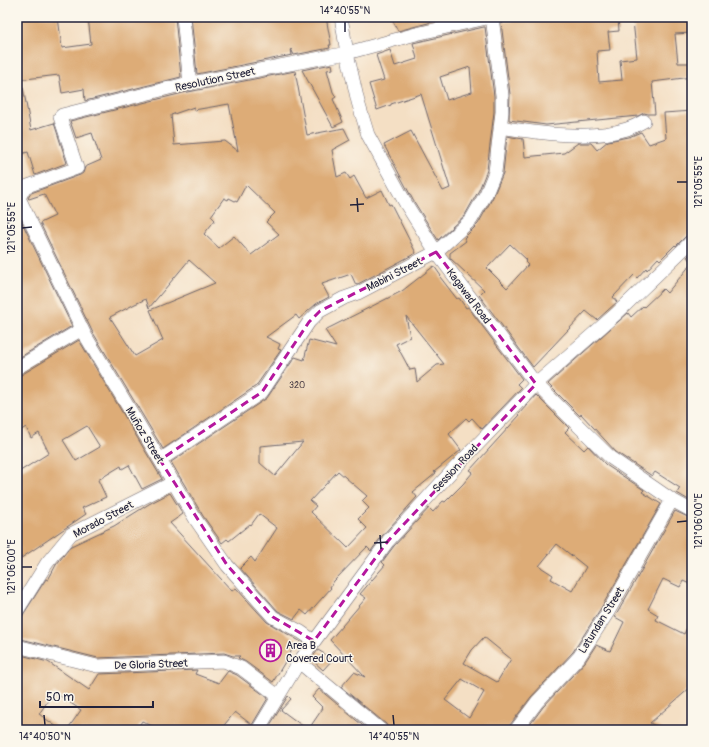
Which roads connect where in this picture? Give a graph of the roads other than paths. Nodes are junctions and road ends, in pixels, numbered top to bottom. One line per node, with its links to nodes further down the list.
1 (183, 17): 5 (street)
2 (341, 17): 4 (street, Kagawad Road)
3 (491, 17): 4 (street, Resolution Street); 7 (street, Mabini Street)
4 (347, 53): 5 (street, Resolution Street); 10 (street, Kagawad Road)
5 (190, 84): 8 (street, Resolution Street)
6 (644, 121): 7 (street)
7 (500, 127): 10 (street, Mabini Street)
8 (18, 198): 11 (street, Muñoz Street)
9 (692, 241): 13 (street, Session Road)
10 (436, 252): 13 (street, Kagawad Road); 14 (street, Mabini Street)
11 (82, 329): 12 (street); 14 (street, Muñoz Street)
12 (17, 368)
13 (536, 384): 16 (street, Kagawad Road); 19 (street, Session Road)
14 (160, 460): 15 (street, Muñoz Street)
15 (174, 482): 18 (street, Morado Street); 19 (street, Muñoz Street)
16 (672, 500): 17 (street, Kagawad Road); 25 (street, Latundan Street)
17 (692, 511)
18 (17, 611)
19 (314, 641): 21 (street, Session Road)
20 (17, 646): 22 (street, De Gloria Street)
21 (299, 662): 22 (street, Session Road); 24 (street)
22 (278, 696): 23 (street, Session Road)
23 (258, 730)
24 (381, 730)
25 (516, 730)

